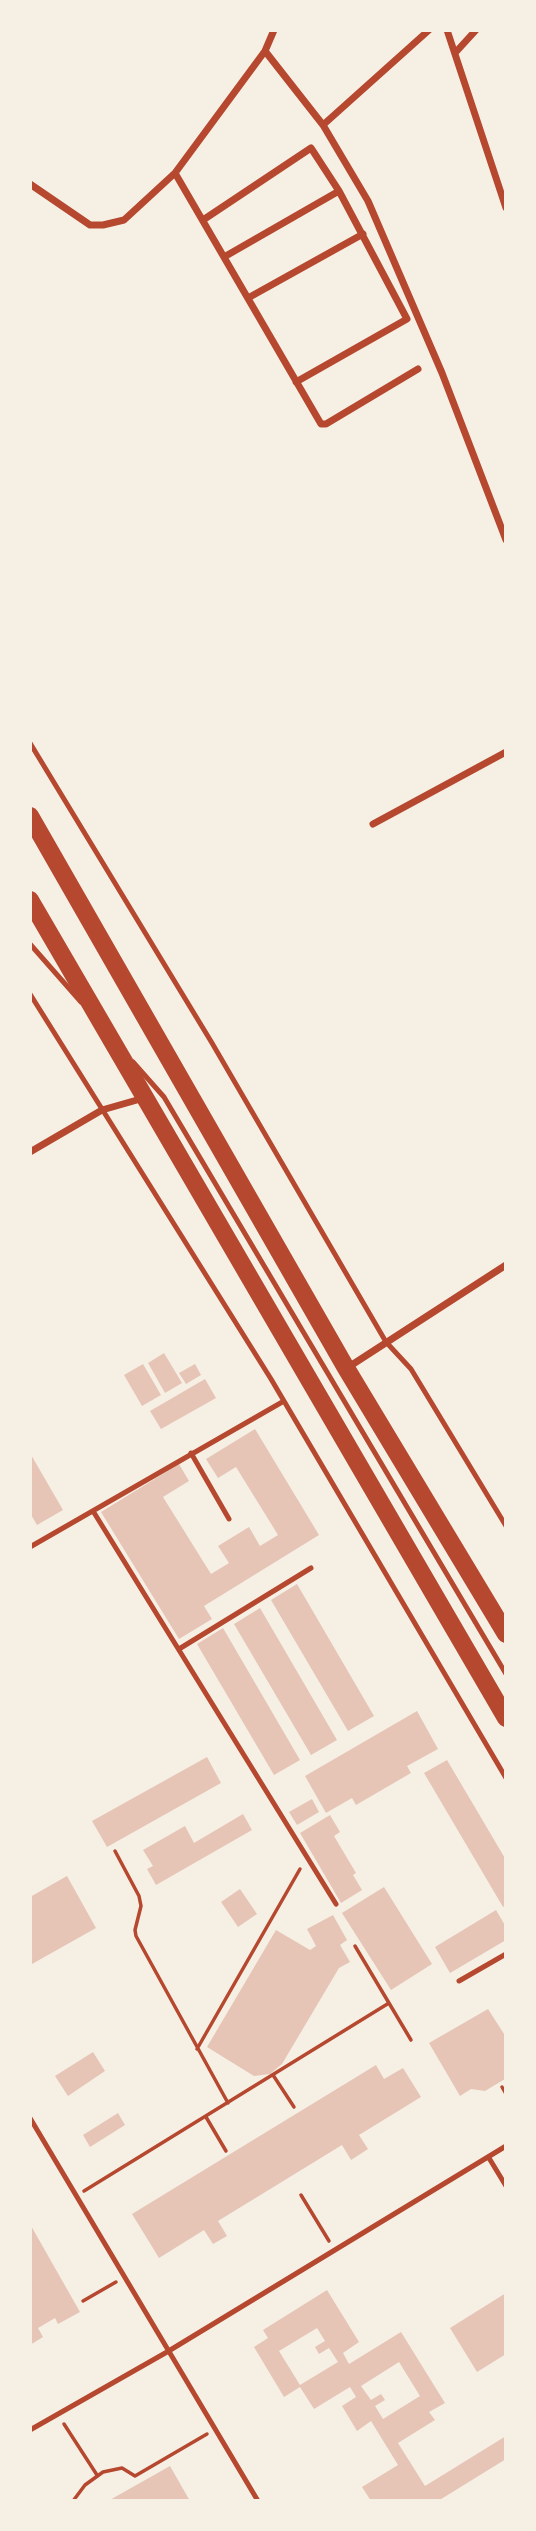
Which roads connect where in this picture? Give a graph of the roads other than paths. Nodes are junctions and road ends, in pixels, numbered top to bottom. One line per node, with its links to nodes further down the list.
1 (274, 30): 5 (street)
2 (429, 30): 7 (street)
3 (447, 30): 6 (street)
4 (476, 30): 6 (street)
5 (265, 51): 7 (street); 8 (street)
6 (455, 53): 11 (street)
7 (323, 125): 18 (street)
8 (175, 173): 9 (street); 12 (street)
9 (30, 184)
10 (339, 191): 12 (street); 13 (street); 14 (street)
11 (506, 208)
12 (203, 220): 14 (street)
13 (363, 234): 15 (street); 17 (street)
14 (225, 257): 15 (street)
15 (248, 298): 17 (street)
16 (418, 369): 17 (street)
17 (296, 382)
18 (506, 540)
19 (30, 743): 30 (lane)
20 (506, 752): 22 (street)
21 (30, 816): 31 (main road)
22 (373, 824)
23 (30, 900): 26 (main road)
24 (30, 944): 41 (lane)
25 (30, 994): 27 (lane)
26 (145, 1098): 27 (street); 42 (main road)
27 (102, 1110): 28 (street); 32 (lane)
28 (30, 1152)
29 (506, 1265): 30 (street)
30 (386, 1342): 31 (street); 36 (lane)
31 (346, 1368): 39 (main road)
32 (284, 1401): 33 (lane); 43 (lane)
33 (191, 1453): 34 (lane); 35 (lane)
34 (93, 1511): 37 (lane); 40 (lane)
35 (229, 1519)
36 (506, 1526)
37 (30, 1548)
38 (311, 1568): 40 (lane)
39 (506, 1634)
40 (178, 1649): 44 (lane)
41 (506, 1674)
42 (506, 1718)
43 (506, 1778)
44 (336, 1905)
45 (506, 1954): 46 (lane)
46 (459, 1982)
47 (30, 2118): 48 (lane)
48 (32, 2129): 52 (lane)
49 (506, 2146): 50 (lane)
50 (489, 2158): 51 (lane); 52 (lane)
51 (506, 2186)
52 (167, 2352): 53 (lane); 54 (lane)
53 (30, 2430)
54 (258, 2501)

